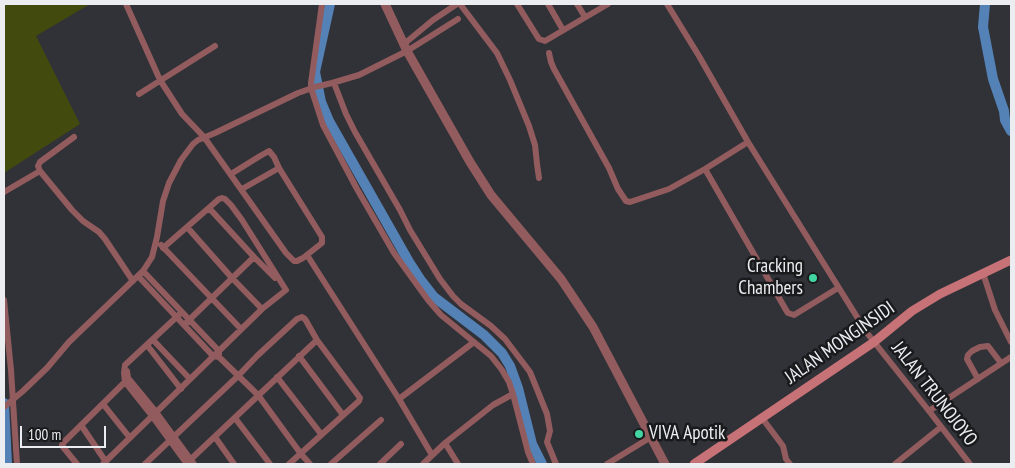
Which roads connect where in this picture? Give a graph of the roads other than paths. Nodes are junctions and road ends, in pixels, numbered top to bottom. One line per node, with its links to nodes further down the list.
1 (126, 4): 17 (street)
2 (322, 4): 19 (street)
3 (385, 4): 15 (street)
4 (456, 4): 15 (street)
5 (460, 4): 28 (street)
6 (517, 4): 13 (street)
7 (548, 4): 13 (street)
8 (577, 4): 11 (street)
9 (606, 4): 11 (street)
10 (667, 4): 23 (street, JALAN TRUNOJOYO)
11 (585, 17): 13 (street)
12 (458, 19): 15 (street)
13 (563, 30)
14 (215, 46): 17 (street)
15 (405, 48): 18 (street); 81 (street)
16 (550, 53): 25 (street)
17 (160, 80): 20 (street); 22 (street)
18 (331, 83): 19 (street); 103 (street)
19 (313, 88): 22 (street); 53 (street)
20 (139, 94)
21 (74, 137): 26 (street)
22 (204, 137): 27 (street); 34 (street)
23 (748, 142): 25 (street); 44 (street, JALAN TRUNOJOYO)
24 (279, 168): 27 (street); 29 (street); 37 (street)
25 (705, 169): 44 (street)
26 (40, 171): 30 (street); 41 (street)
27 (231, 174): 29 (street)
28 (539, 178)
29 (242, 189): 37 (street)
30 (4, 192)
31 (209, 208): 32 (street); 33 (street); 36 (street)
32 (187, 227): 35 (street); 42 (street)
33 (255, 240): 36 (street); 43 (street)
34 (156, 241): 35 (street); 41 (street)
35 (163, 248): 45 (street)
36 (245, 248): 38 (street)
37 (306, 255): 69 (street)
38 (254, 257): 42 (street); 43 (street)
39 (1011, 260): 40 (main road, JALAN MONGINSIDI)
40 (983, 273): 54 (main road, JALAN MONGINSIDI); 55 (street)
41 (138, 276): 48 (street); 49 (street); 70 (street)
42 (232, 278): 45 (street); 47 (street)
43 (282, 284): 47 (street)
44 (838, 288): 54 (street, JALAN TRUNOJOYO)
45 (211, 299): 48 (street); 50 (street)
46 (4, 300): 70 (street)
47 (262, 309): 50 (street)
48 (186, 316): 49 (street); 49 (street); 57 (street)
49 (180, 321): 52 (street); 56 (street); 57 (street)
50 (241, 329): 57 (street)
51 (316, 340): 58 (street); 61 (street); 74 (street)
52 (155, 342): 56 (street); 63 (street)
53 (474, 342): 67 (street); 69 (street)
54 (874, 342): 72 (street, JALAN TRUNOJOYO); 76 (main road, JALAN MONGINSIDI)
55 (1011, 342)
56 (148, 347): 65 (street); 66 (street)
57 (217, 355): 61 (street); 63 (street)
58 (299, 356): 62 (street); 74 (street)
59 (1011, 356): 60 (street)
60 (1001, 363): 64 (street); 64 (street)
61 (238, 376): 68 (street); 84 (street)
62 (277, 377): 68 (street); 80 (street)
63 (190, 379): 66 (street)
64 (978, 379): 72 (street)
65 (127, 380): 71 (street); 73 (street)
66 (181, 389): 73 (street)
67 (513, 394): 85 (street); 102 (street)
68 (258, 396): 75 (street); 87 (street)
69 (399, 399): 88 (street)
70 (8, 404): 92 (street)
71 (103, 404): 78 (street); 82 (street)
72 (929, 411): 79 (street, JALAN TRUNOJOYO)
73 (154, 414): 82 (street); 84 (street)
74 (343, 415): 80 (street)
75 (235, 418): 83 (street); 96 (street)
76 (762, 418): 106 (main road, JALAN MONGINSIDI); 107 (street)
77 (381, 420): 99 (street)
78 (81, 425): 89 (street); 93 (street)
79 (942, 427): 108 (street); 109 (street, JALAN TRUNOJOYO)
80 (321, 434): 87 (street)
81 (651, 437): 104 (street); 105 (street)
82 (130, 438): 89 (street)
83 (215, 438): 90 (street); 95 (street)
84 (172, 439): 90 (street); 94 (street)
85 (445, 443): 88 (street); 91 (street)
86 (401, 444): 100 (street)
87 (300, 454): 97 (street); 98 (street)
88 (432, 455): 101 (street)
89 (105, 463)
90 (189, 463)
91 (456, 463)
92 (17, 464)
93 (77, 464)
94 (146, 464)
95 (234, 464)
96 (270, 464)
97 (289, 464)
98 (310, 464)
99 (331, 464)
100 (380, 464)
101 (423, 464)
102 (533, 464)
103 (556, 464)
104 (607, 464)
105 (665, 464)
106 (694, 464)
107 (790, 464)
108 (896, 464)
109 (970, 464)

